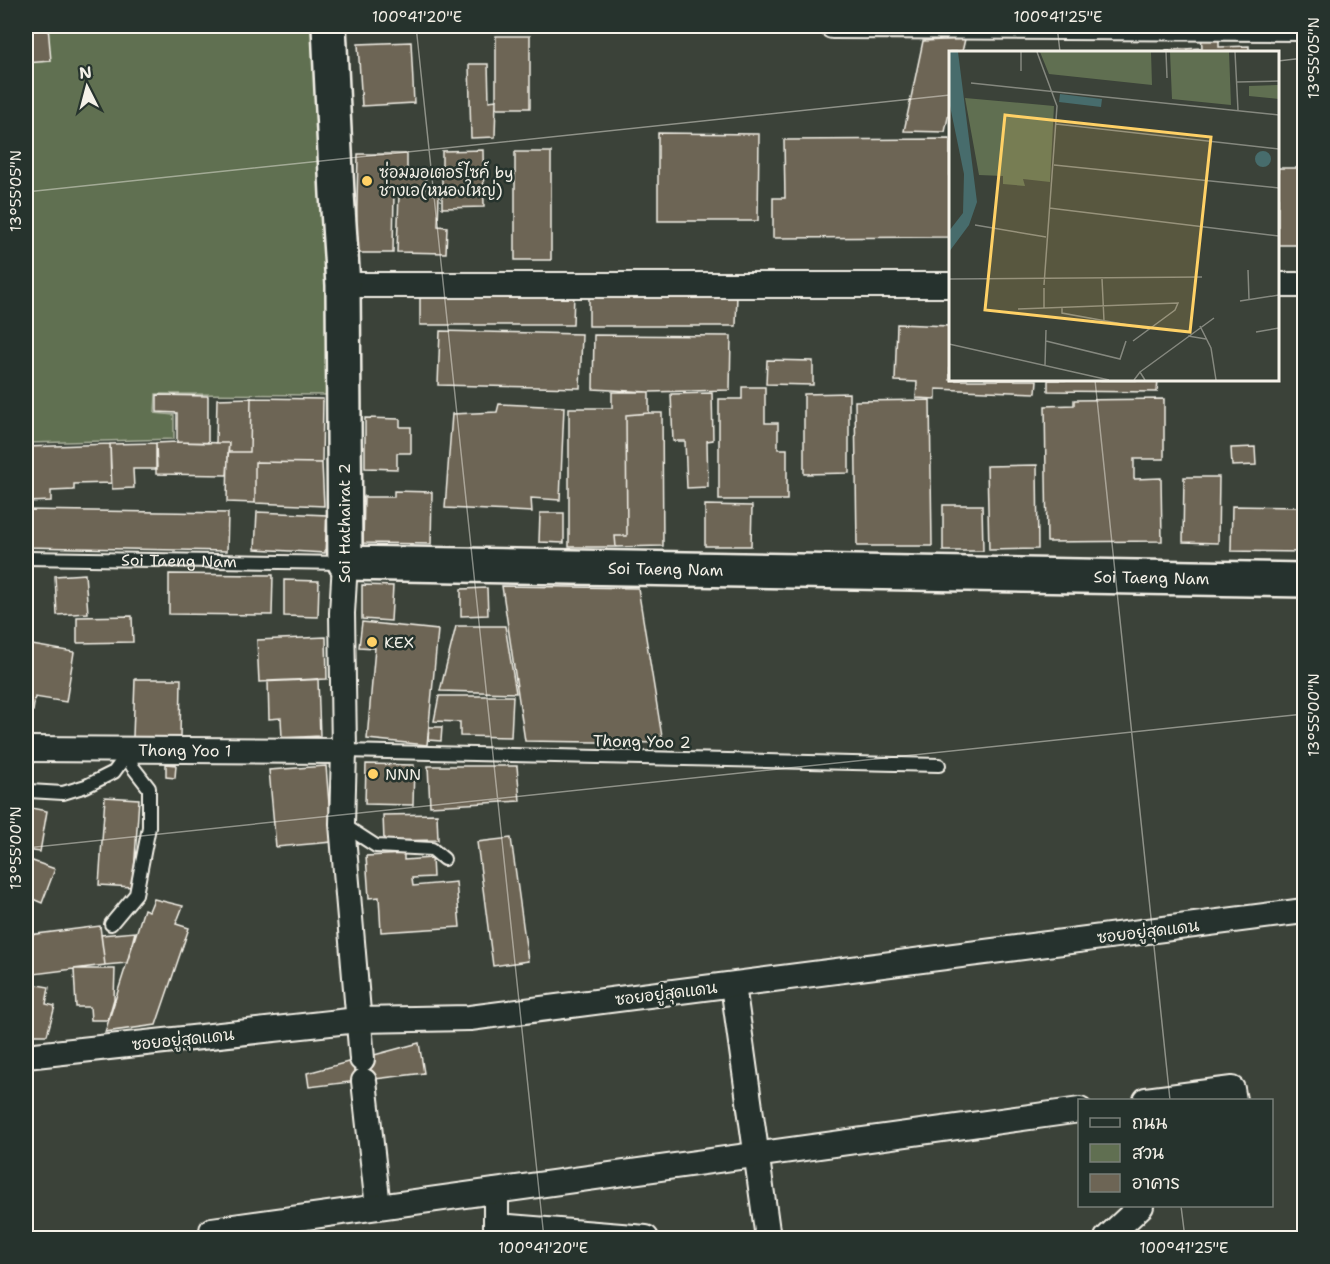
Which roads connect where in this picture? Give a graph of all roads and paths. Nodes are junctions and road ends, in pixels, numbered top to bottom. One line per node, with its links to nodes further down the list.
1 (329, 26): 4 (street, Soi Hathairat 2)
2 (832, 26): 3 (street)
3 (1305, 28)
4 (343, 285): 5 (street); 9 (street, Soi Hathairat 2)
5 (949, 285)
6 (1279, 285): 7 (street)
7 (1305, 285)
8 (26, 558): 9 (lane, Soi Taeng Nam)
9 (345, 563): 10 (street, Soi Taeng Nam); 13 (street, Soi Hathairat 2)
10 (1305, 579)
11 (26, 748): 12 (street, Thong Yoo 1)
12 (130, 750): 13 (street, Thong Yoo 1); 15 (lane); 19 (lane)
13 (344, 751): 14 (lane, Thong Yoo 2); 16 (street, Soi Hathairat 2)
14 (939, 765)
15 (26, 789)
16 (342, 824): 17 (lane); 21 (street, Soi Hathairat 2)
17 (444, 859)
18 (1305, 911): 20 (street, ซอยอยู่สุดแดน)
19 (111, 924)
20 (733, 985): 21 (street, ซอยอยู่สุดแดน); 26 (street)
21 (358, 1020): 22 (street, ซอยอยู่สุดแดน); 28 (street, Soi Hathairat 2)
22 (26, 1056)
23 (1160, 1099): 24 (street)
24 (1234, 1099)
25 (1078, 1110): 26 (street)
26 (756, 1154): 27 (street); 32 (street)
27 (496, 1191): 28 (street); 31 (street)
28 (378, 1207): 30 (street)
29 (1141, 1207): 33 (street)
30 (212, 1230)
31 (646, 1239)
32 (768, 1239)
33 (1107, 1239)

